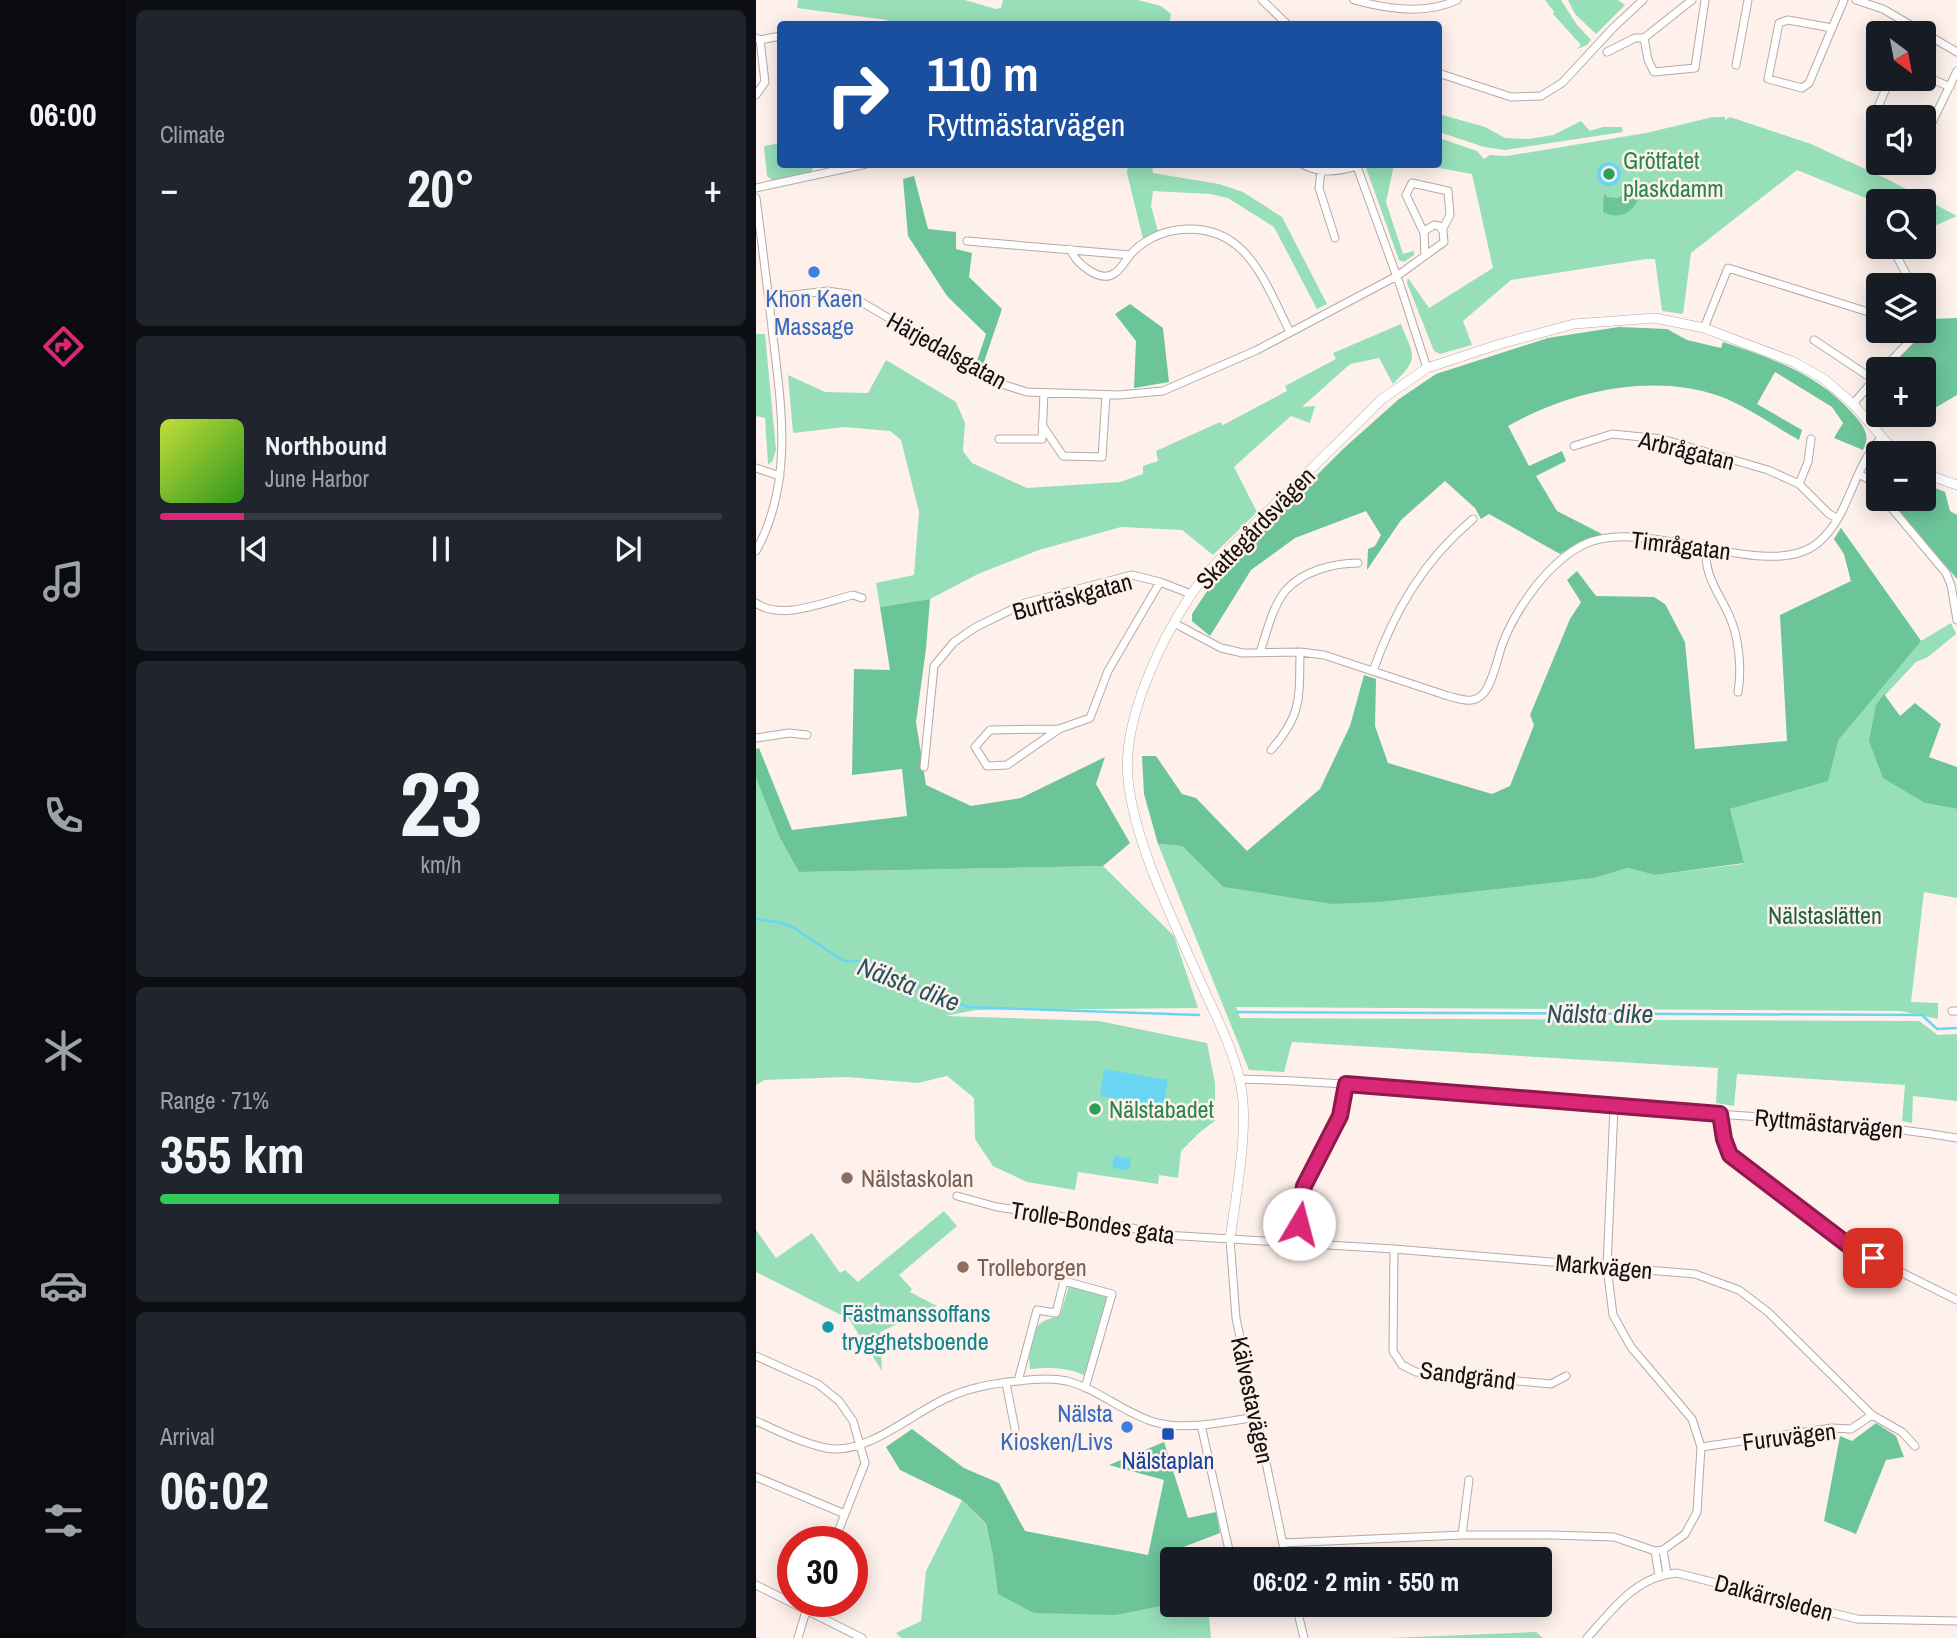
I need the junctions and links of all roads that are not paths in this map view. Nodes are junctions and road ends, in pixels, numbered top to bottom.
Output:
1 (1262, 0) edge
2 (1354, 0) edge
3 (1457, 0) edge
4 (1643, 0) edge
5 (1692, 0) edge
6 (1705, 0) edge
7 (1748, 0) edge
8 (1844, 0) edge
9 (1856, 0) edge
10 (1872, 2) edge
11 (1284, 21) edge
12 (1832, 28) junction
13 (777, 36) edge
14 (1644, 37) junction
15 (758, 39) edge
16 (1607, 52) dead end
17 (1957, 52) edge
18 (1736, 65) dead end
19 (1957, 71) edge
20 (1442, 74) edge
21 (1936, 81) edge
22 (1950, 87) junction
23 (756, 95) edge
24 (1936, 115) edge
25 (848, 168) edge
26 (1313, 168) edge
27 (1349, 168) edge
28 (1357, 168) edge
29 (1321, 171) junction
30 (756, 188) edge
31 (756, 198) edge
32 (757, 215) edge
33 (1442, 230) junction
34 (1424, 233) junction
35 (1335, 238) dead end
36 (967, 241) dead end
37 (1070, 249) junction
38 (1130, 255) junction
39 (1425, 256) junction
40 (1397, 276) junction
41 (769, 299) junction
42 (1866, 311) edge
43 (1704, 328) junction
44 (1290, 332) junction
45 (1814, 340) dead end
46 (1908, 343) edge
47 (1895, 357) edge
48 (1427, 368) junction
49 (1866, 372) edge
50 (1866, 389) edge
51 (1044, 393) junction
52 (1106, 395) junction
53 (1853, 404) junction
54 (1042, 425) junction
55 (1882, 437) junction
56 (999, 439) dead end
57 (1811, 439) dead end
58 (1886, 441) edge
59 (1574, 446) dead end
60 (756, 468) edge
61 (1859, 474) junction
62 (780, 476) junction
63 (1866, 478) edge
64 (1936, 478) edge
65 (1798, 484) junction
66 (1957, 485) edge
67 (1895, 511) edge
68 (1837, 518) junction
69 (1473, 519) dead end
70 (1706, 548) junction
71 (756, 551) edge
72 (1358, 563) dead end
73 (1160, 582) junction
74 (1191, 594) junction
75 (862, 598) dead end
76 (756, 603) edge
77 (1957, 620) edge
78 (1174, 623) junction
79 (1260, 652) junction
80 (1300, 652) junction
81 (1373, 671) junction
82 (1738, 692) dead end
83 (1059, 729) junction
84 (807, 735) dead end
85 (756, 738) edge
86 (1270, 750) dead end
87 (924, 766) dead end
88 (1239, 1079) junction
89 (1346, 1084) junction
90 (1614, 1107) junction
91 (1720, 1114) junction
92 (1957, 1138) edge
93 (957, 1196) dead end
94 (1230, 1239) junction
95 (1297, 1243) junction
96 (1394, 1249) junction
97 (1607, 1267) junction
98 (1957, 1300) edge
99 (756, 1356) edge
100 (1566, 1376) dead end
101 (1018, 1381) junction
102 (1006, 1383) junction
103 (1085, 1388) junction
104 (1872, 1415) junction
105 (1255, 1417) junction
106 (756, 1421) edge
107 (1201, 1425) junction
108 (1015, 1429) dead end
109 (861, 1445) junction
110 (1914, 1446) dead end
111 (1701, 1447) junction
112 (756, 1477) edge
113 (1469, 1479) dead end
114 (845, 1514) junction
115 (840, 1526) edge
116 (1462, 1535) junction
117 (1283, 1543) junction
118 (1228, 1547) edge
119 (1284, 1547) edge
120 (1659, 1550) junction
121 (1663, 1575) junction
122 (756, 1585) edge
123 (777, 1593) edge
124 (804, 1617) edge
125 (828, 1617) edge
126 (1299, 1617) edge
127 (1957, 1621) edge
128 (1590, 1637) edge
129 (798, 1638) edge
130 (862, 1638) edge
131 (1304, 1638) edge

1 - 11 street
2 - 3 street
4 - 20 street
5 - 14 street
6 - 14 street
7 - 18 street
8 - 12 street
9 - 10 street
10 - 17 street
12 - 12 street
13 - 15 street
14 - 16 street
15 - 23 street
19 - 22 street
21 - 22 street
22 - 24 street
25 - 30 street
26 - 29 street
27 - 29 street
28 - 40 street
29 - 35 street
31 - 32 street
32 - 41 street
33 - 34 street
33 - 34 street
33 - 39 street, Härjedalsgatan
34 - 39 street
36 - 37 street
37 - 38 street
37 - 38 street
38 - 44 street
39 - 40 street, Härjedalsgatan
40 - 44 street, Härjedalsgatan
40 - 48 street
41 - 51 street, Härjedalsgatan
41 - 62 street
42 - 43 street
43 - 48 street, Skattegårdsvägen
43 - 53 street, Skattegårdsvägen
44 - 52 street, Härjedalsgatan
45 - 49 street
46 - 47 street
48 - 74 street, Skattegårdsvägen
50 - 53 street
51 - 52 street, Härjedalsgatan
51 - 54 street
52 - 54 street
53 - 55 street, Skattegårdsvägen
54 - 56 street
55 - 58 street, Skattegårdsvägen
55 - 61 street, Timrågatan
57 - 65 street
59 - 65 street, Arbrågatan
60 - 62 street
61 - 63 street
61 - 68 street, Timrågatan
62 - 71 street
64 - 66 street
65 - 68 street, Arbrågatan
67 - 77 street
68 - 70 street, Timrågatan
69 - 81 street
70 - 81 street, Timrågatan
70 - 82 street
72 - 79 street
73 - 74 street, Burträskgatan
73 - 83 street, Burträskgatan
73 - 87 street, Burträskgatan
74 - 78 street, Skattegårdsvägen
75 - 76 street
78 - 79 street, Timrågatan
78 - 88 street, Skattegårdsvägen
79 - 80 street, Timrågatan
80 - 81 street, Timrågatan
80 - 86 street
83 - 83 street, Burträskgatan
84 - 85 street
88 - 89 street, Ryttmästarvägen
88 - 94 street, Skattegårdsvägen
89 - 90 street, Ryttmästarvägen
89 - 95 street
90 - 91 street, Ryttmästarvägen
90 - 97 street
91 - 92 street, Ryttmästarvägen
91 - 98 street
93 - 94 street, Trolle-Bondes gata
94 - 95 street, Markvägen
94 - 105 street, Kälvestavägen
95 - 96 street, Markvägen
96 - 97 street, Markvägen
96 - 100 street, Sandgränd
97 - 104 street, Markvägen
97 - 111 street
99 - 109 street
101 - 102 street
101 - 103 street
101 - 103 street
102 - 108 street
102 - 109 street
103 - 107 street
104 - 110 street, Markvägen
104 - 111 street, Furuvägen
105 - 107 street
105 - 117 street, Kälvestavägen
106 - 109 street
107 - 118 street
109 - 114 street
111 - 120 street
112 - 114 street
113 - 116 street
114 - 115 street
116 - 117 street
116 - 120 street
117 - 119 street, Kälvestavägen
120 - 121 street
121 - 127 street, Dalkärrsleden
121 - 128 street
122 - 123 street
124 - 129 street
125 - 130 street
126 - 131 street

